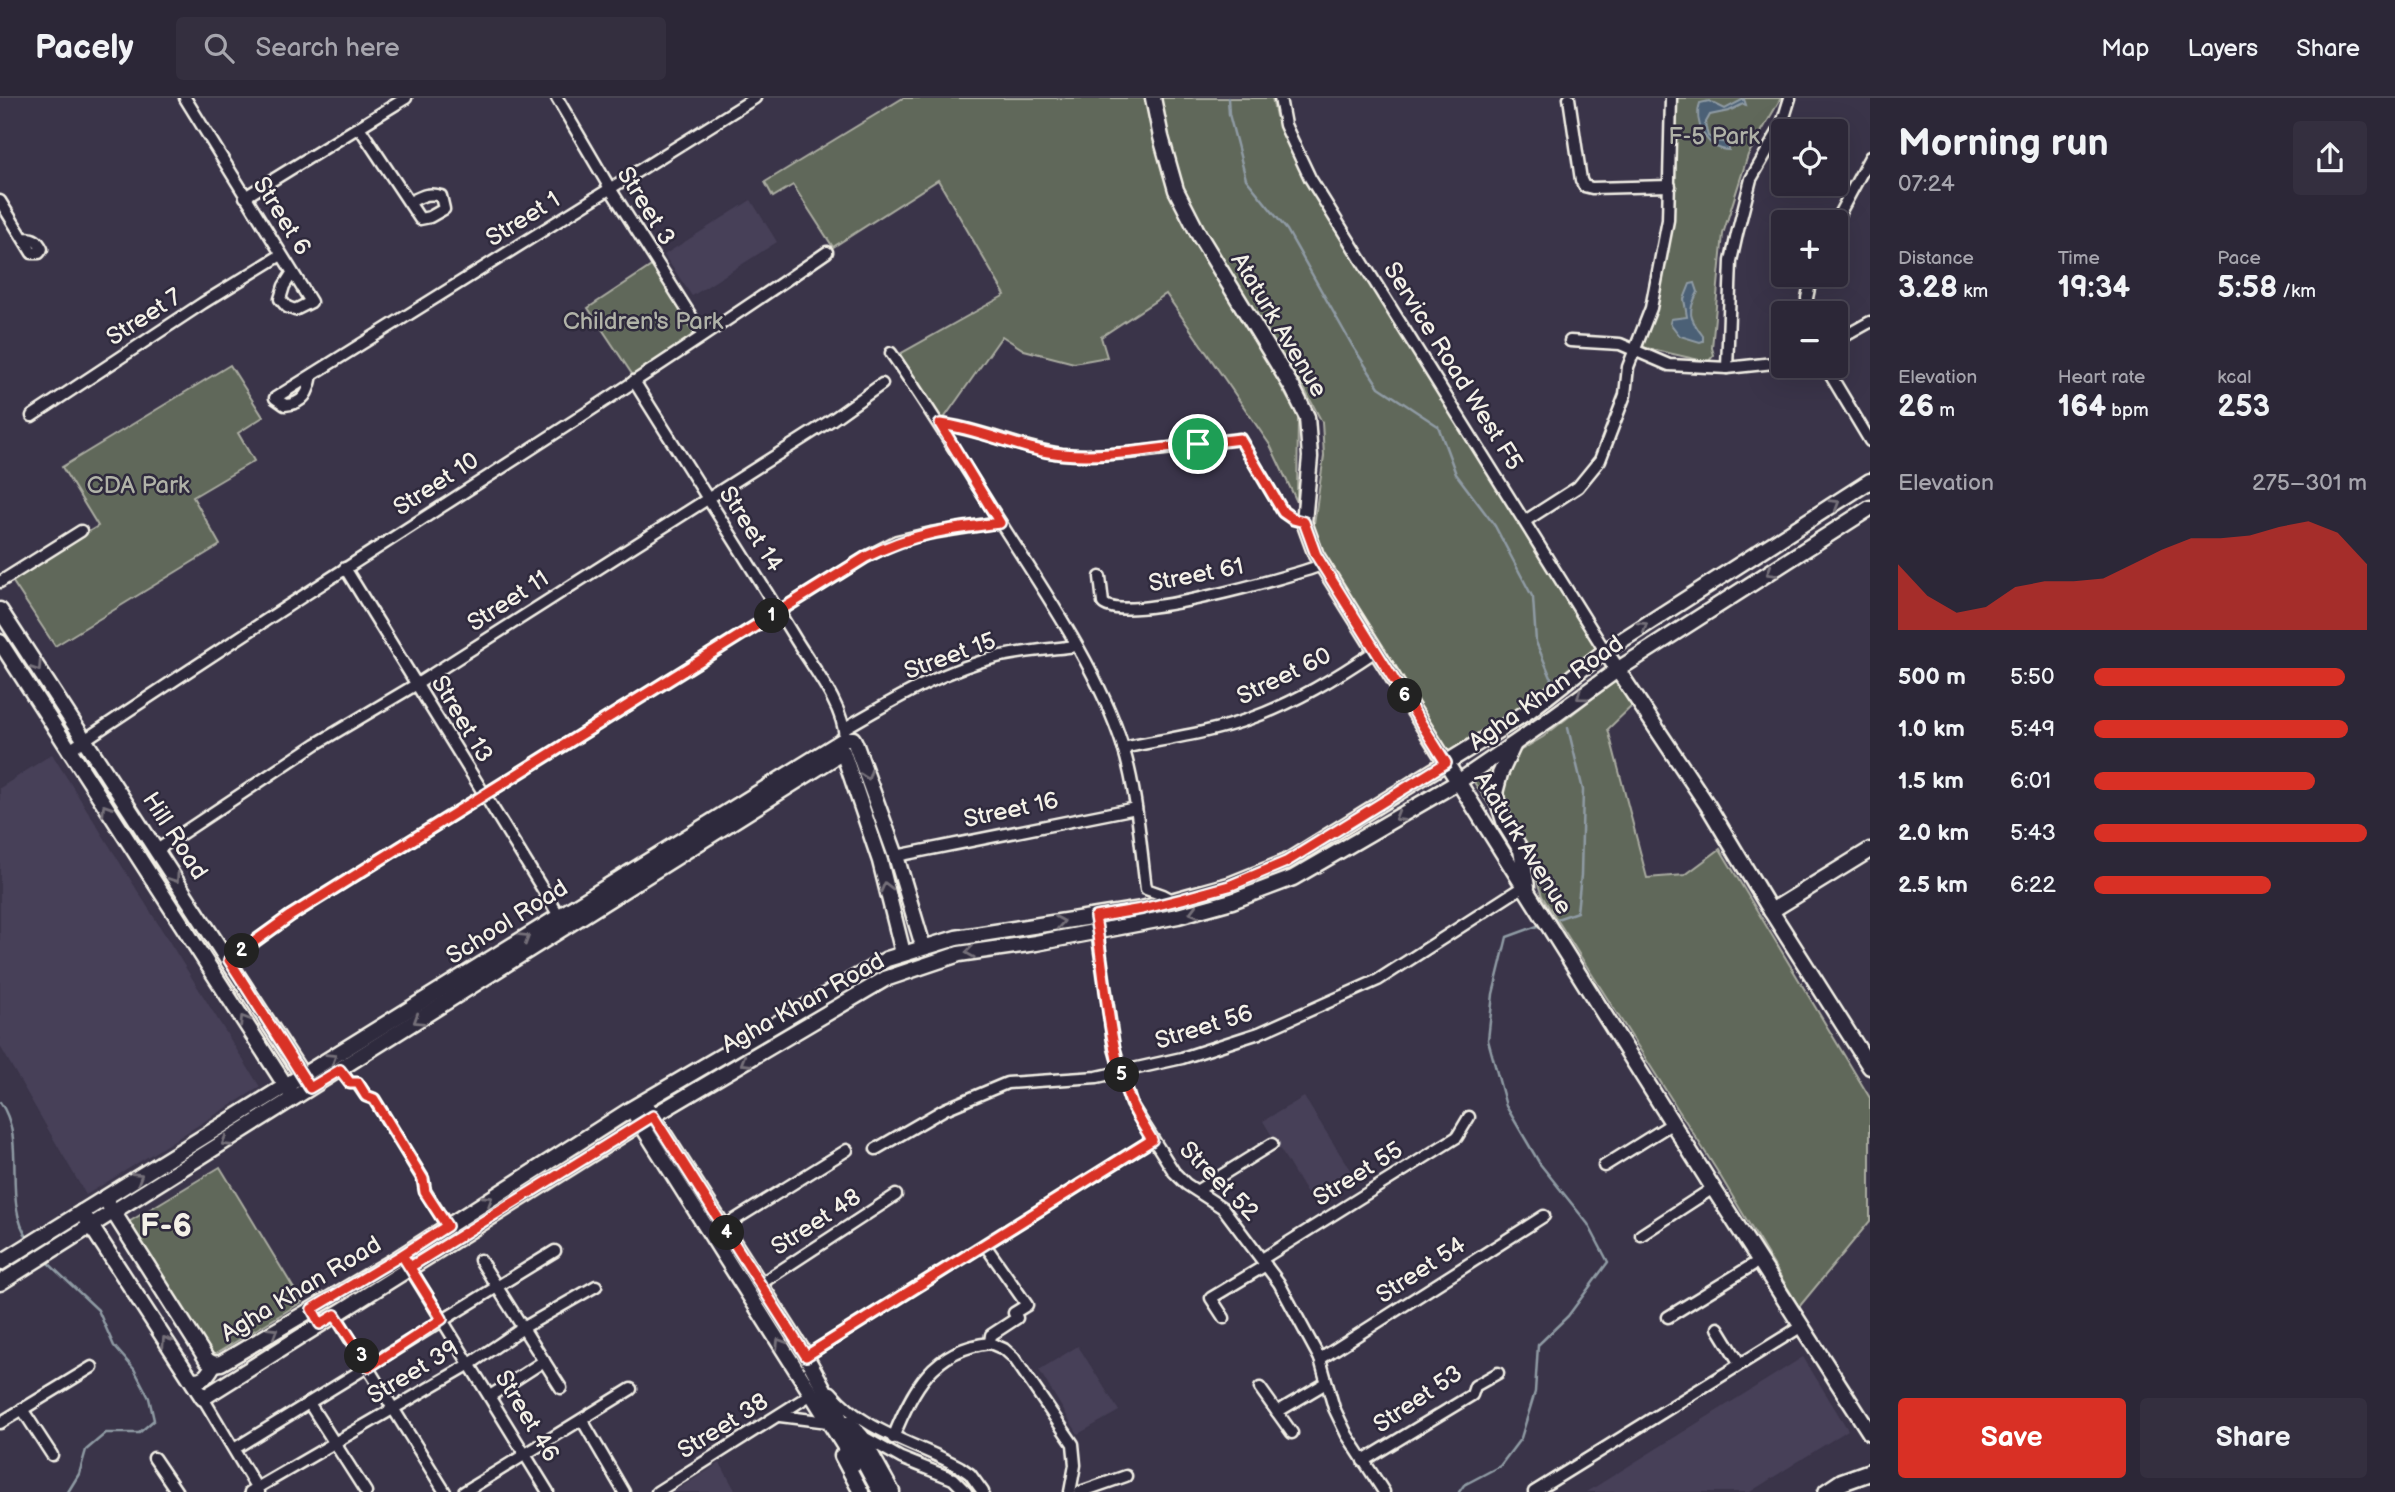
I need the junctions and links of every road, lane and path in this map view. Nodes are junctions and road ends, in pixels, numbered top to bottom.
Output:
1 (186, 98) edge
2 (405, 98) edge
3 (557, 98) edge
4 (755, 98) edge
5 (1153, 98) edge
6 (1280, 98) edge
7 (1569, 98) edge
8 (1671, 98) edge
9 (1790, 98) edge
10 (359, 127) junction
11 (1870, 157) edge
12 (1670, 186) junction
13 (611, 190) junction
14 (245, 197) junction
15 (0, 201) edge
16 (410, 202) dead end
17 (1841, 210) edge
18 (24, 238) dead end
19 (827, 252) dead end
20 (281, 255) junction
21 (291, 275) dead end
22 (1870, 322) edge
23 (1848, 334) edge
24 (703, 335) junction
25 (1570, 341) dead end
26 (1634, 351) junction
27 (891, 353) dead end
28 (1771, 363) edge
29 (1727, 368) junction
30 (312, 375) dead end
31 (1832, 378) edge
32 (634, 381) junction
33 (882, 384) dead end
34 (32, 416) dead end
35 (940, 424) junction
36 (1870, 441) edge
37 (1870, 481) edge
38 (707, 498) junction
39 (1870, 508) edge
40 (1524, 521) junction
41 (1304, 522) junction
42 (1000, 523) junction
43 (81, 531) dead end
44 (1322, 565) junction
45 (345, 568) junction
46 (1100, 577) dead end
47 (0, 582) edge
48 (0, 610) edge
49 (779, 612) junction
50 (0, 642) edge
51 (1076, 646) junction
52 (1377, 650) junction
53 (1605, 650) junction
54 (1617, 670) junction
55 (417, 684) junction
56 (84, 740) junction
57 (847, 740) junction
58 (1513, 745) junction
59 (1123, 748) junction
60 (68, 751) junction
61 (1446, 763) junction
62 (1458, 782) junction
63 (485, 796) junction
64 (1136, 808) junction
65 (157, 850) junction
66 (1870, 850) edge
67 (895, 856) junction
68 (1526, 889) junction
69 (1174, 901) junction
70 (1771, 911) junction
71 (1095, 917) junction
72 (563, 922) junction
73 (1098, 932) junction
74 (923, 946) junction
75 (903, 953) junction
76 (229, 960) junction
77 (877, 964) junction
78 (885, 979) junction
79 (456, 989) junction
80 (1870, 1067) edge
81 (340, 1070) junction
82 (1121, 1072) junction
83 (307, 1082) junction
84 (290, 1092) junction
85 (637, 1106) junction
86 (1469, 1117) dead end
87 (647, 1120) junction
88 (1673, 1123) junction
89 (1152, 1140) junction
90 (1272, 1144) dead end
91 (876, 1149) dead end
92 (847, 1150) dead end
93 (1604, 1166) dead end
94 (1713, 1188) junction
95 (1198, 1190) junction
96 (896, 1195) dead end
97 (105, 1198) junction
98 (82, 1212) junction
99 (113, 1212) junction
100 (1544, 1216) dead end
101 (91, 1226) junction
102 (447, 1226) junction
103 (721, 1233) junction
104 (1641, 1235) dead end
105 (985, 1245) junction
106 (555, 1251) dead end
107 (480, 1260) dead end
108 (406, 1261) junction
109 (1759, 1261) junction
110 (1264, 1262) junction
111 (0, 1264) edge
112 (0, 1283) edge
113 (760, 1284) junction
114 (497, 1285) junction
115 (596, 1286) dead end
116 (312, 1309) junction
117 (335, 1315) junction
118 (1668, 1317) dead end
119 (1224, 1318) dead end
120 (442, 1319) junction
121 (320, 1324) junction
122 (1802, 1326) junction
123 (523, 1328) junction
124 (1718, 1328) dead end
125 (990, 1339) junction
126 (1320, 1359) junction
127 (544, 1361) junction
128 (470, 1363) junction
129 (217, 1364) junction
130 (1740, 1364) junction
131 (812, 1366) junction
132 (92, 1367) dead end
133 (369, 1367) junction
134 (1498, 1373) dead end
135 (799, 1375) junction
136 (192, 1380) junction
137 (230, 1381) junction
138 (1326, 1383) junction
139 (561, 1388) dead end
140 (1260, 1388) dead end
141 (631, 1389) dead end
142 (810, 1395) junction
143 (490, 1396) junction
144 (203, 1398) junction
145 (309, 1403) junction
146 (393, 1408) junction
147 (22, 1409) junction
148 (1277, 1412) junction
149 (779, 1416) junction
150 (833, 1417) junction
151 (582, 1420) junction
152 (0, 1423) edge
153 (1292, 1433) dead end
154 (1870, 1433) edge
155 (862, 1436) junction
156 (893, 1438) junction
157 (335, 1442) junction
158 (234, 1449) junction
159 (526, 1454) junction
160 (52, 1455) dead end
161 (154, 1458) dead end
162 (1363, 1461) junction
163 (1870, 1472) edge
164 (1126, 1476) dead end
165 (255, 1491) edge
166 (177, 1492) edge
167 (366, 1492) edge
168 (445, 1492) edge
169 (464, 1492) edge
170 (548, 1492) edge
171 (624, 1492) edge
172 (657, 1492) edge
173 (861, 1492) edge
174 (872, 1492) edge
175 (880, 1492) edge
176 (892, 1492) edge
177 (966, 1492) edge
178 (983, 1492) edge
179 (1070, 1492) edge
180 (1080, 1492) edge
181 (1384, 1492) edge
182 (1534, 1492) edge
183 (1827, 1492) edge

1 - 14 street, Street 6
2 - 10 street
3 - 13 street, Street 3
4 - 13 street, Street 1
5 - 41 street, Ataturk Avenue
6 - 40 street, Service Road West F5
7 - 12 street
8 - 12 street
9 - 29 street
10 - 14 street
10 - 16 street
11 - 17 street
12 - 26 street
13 - 24 street, Street 3
13 - 30 street, Street 1
14 - 20 street, Street 6
15 - 18 street
19 - 24 street, Street 10
20 - 21 street, Street 6
20 - 34 street, Street 7
22 - 23 street
24 - 32 street, Street 10
25 - 26 street
26 - 29 street
26 - 40 street
27 - 35 street
28 - 29 street
31 - 36 street
32 - 38 street, Street 14
32 - 45 street, Street 10
33 - 38 street, Street 11
35 - 41 street
35 - 42 street
53 -> 37 street, Agha Khan Road
38 - 49 street, Street 14
38 - 55 street, Street 11
39 -> 54 street, Agha Khan Road
40 - 53 street, Service Road West F5
41 - 44 street, Ataturk Avenue
42 - 49 street
42 - 51 street
43 - 47 street
44 - 46 street, Street 61
44 - 52 street, Ataturk Avenue
45 - 55 street, Street 13
45 - 56 street, Street 10
48 -> 56 street, Hill Road
49 - 57 street, Street 14
49 - 63 street
50 - 60 street, Hill Road
51 - 57 street, Street 15
51 - 59 street
52 - 59 street, Street 60
52 - 61 street, Ataturk Avenue
53 - 54 street
53 - 61 street, Agha Khan Road
54 -> 58 street, Agha Khan Road
54 - 70 street
55 - 63 street, Street 13
55 - 65 street, Street 11
56 - 60 street, Street 10
56 - 65 street, Hill Road
57 -> 67 street
57 - 72 street, School Road
75 -> 57 street
58 - 62 street, Agha Khan Road
58 - 68 street
59 - 64 street
84 -> 60 street, Hill Road
61 - 62 street, Ataturk Avenue
61 - 69 street, Agha Khan Road
62 - 68 street, Ataturk Avenue
62 -> 73 street, Agha Khan Road
63 - 72 street, Street 13
63 - 76 street
64 - 67 street, Street 16
64 - 69 street
65 -> 76 street, Hill Road
66 - 70 street
67 - 74 street
68 - 82 street, Street 56
68 - 88 street, Ataturk Avenue
69 - 71 street, Agha Khan Road
70 - 80 street
71 - 73 street, Street 52
74 -> 71 street, Agha Khan Road
72 - 79 street, School Road
73 -> 78 street, Agha Khan Road
73 - 82 street, Street 52
74 - 75 street, Agha Khan Road
75 - 77 street, Agha Khan Road
76 - 83 street, Hill Road
77 - 78 street
77 - 85 street, Agha Khan Road
78 -> 87 street, Agha Khan Road
79 -> 81 street, School Road
83 -> 79 street, School Road
81 - 83 street, School Road
81 - 102 street
82 - 89 street, Street 52
82 - 91 street, Street 56
83 - 84 street, School Road
97 -> 84 street, School Road
84 -> 99 street, School Road
85 - 87 street
102 -> 85 street, Agha Khan Road
86 - 110 street, Street 55
87 - 103 street
87 - 108 street, Agha Khan Road
88 - 93 street
88 - 94 street, Ataturk Avenue
89 - 95 street, Street 52
89 - 105 street
90 - 95 street
92 - 103 street
94 - 104 street
94 - 109 street, Ataturk Avenue
95 - 110 street, Street 52
96 - 113 street, Street 48
97 - 98 street, School Road
97 - 99 street, Agha Khan Road
98 - 101 street
98 - 111 street, School Road
99 - 101 street, School Road
99 - 129 street, Agha Khan Road
100 - 126 street, Street 54
101 - 112 street, School Road
136 -> 101 street
102 - 108 street, Agha Khan Road
103 - 113 street
135 -> 103 street
105 - 125 street
105 - 131 street
106 - 114 street
107 - 114 street
108 - 116 street, Agha Khan Road
108 - 117 street, Agha Khan Road
108 - 120 street, Street 46
109 - 118 street
109 - 122 street, Ataturk Avenue
110 - 119 street, Street 55
110 - 126 street, Street 52
113 - 131 street
114 - 120 street
114 - 123 street
115 - 123 street, Street 39
116 - 121 street
129 -> 116 street, Agha Khan Road
117 - 121 street, Agha Khan Road
117 - 133 street
120 - 128 street, Street 46
120 - 133 street
121 - 137 street, Agha Khan Road
122 - 130 street
122 - 154 street, Ataturk Avenue
123 - 127 street
123 - 128 street, Street 39
124 - 130 street
125 - 156 street
125 - 179 street
126 - 138 street, Street 52
127 - 139 street
127 - 143 street
128 - 143 street, Street 46
128 - 146 street, Street 39
129 - 136 street
129 - 137 street
130 - 182 street
131 - 135 street
131 - 150 street
131 - 156 street
132 - 147 street
133 - 145 street
133 - 146 street
134 - 162 street, Street 53
135 - 142 street
136 - 144 street
137 - 144 street, Agha Khan Road
138 - 148 street
138 - 162 street, Street 52
140 - 148 street
141 - 151 street
142 - 149 street, Street 38
142 - 150 street
143 - 159 street, Street 46
144 - 158 street
145 - 157 street
145 - 158 street
146 - 157 street, Street 39
146 - 168 street
147 - 152 street
147 - 160 street
148 - 153 street
149 - 150 street
149 - 172 street, Street 38
150 - 155 street
150 - 173 street
150 - 174 street
150 - 175 street
151 - 159 street
151 - 171 street
155 - 176 street
155 - 177 street
156 - 178 street
157 - 165 street, Street 39
157 - 167 street
158 - 165 street
159 - 169 street
159 - 170 street, Street 46
161 - 166 street
162 - 181 street, Street 52
163 - 183 main road
164 - 180 street

